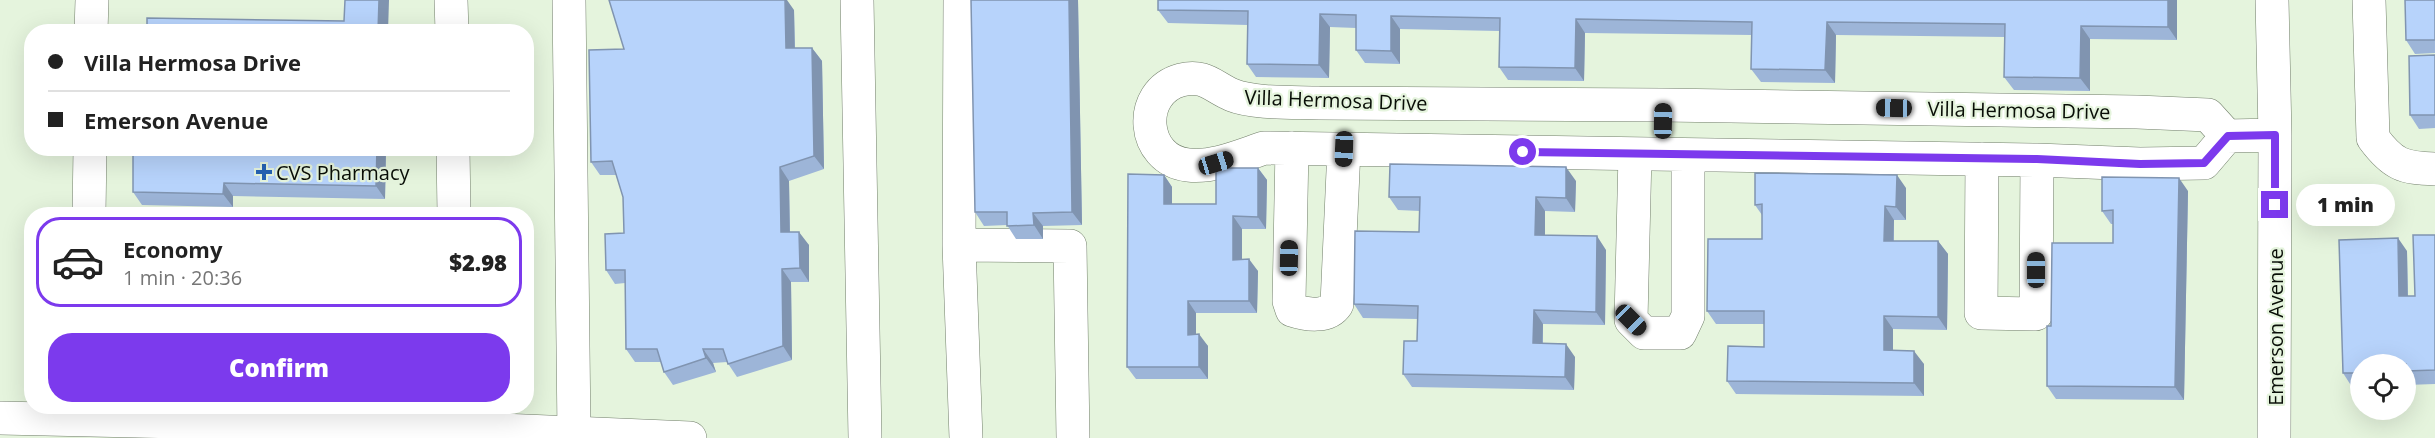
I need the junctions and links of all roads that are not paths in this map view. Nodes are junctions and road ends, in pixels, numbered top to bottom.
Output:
1 (92, 0) edge
2 (451, 0) edge
3 (569, 0) edge
4 (857, 0) edge
5 (960, 0) edge
6 (2272, 0) edge
7 (2369, 0) edge
8 (91, 24) edge
9 (452, 24) edge
10 (1319, 103) junction
11 (1663, 105) junction
12 (2010, 110) junction
13 (2275, 135) junction
14 (2228, 136) junction
15 (1318, 149) junction
16 (1662, 154) junction
17 (90, 156) edge
18 (453, 156) edge
19 (2009, 159) junction
20 (2435, 169) edge
21 (89, 207) edge
22 (454, 207) edge
23 (959, 245) junction
24 (453, 417) edge
25 (0, 418) edge
26 (573, 433) junction
27 (690, 438) edge
28 (865, 438) edge
29 (966, 438) edge
30 (1073, 438) edge
31 (2274, 438) edge

1 - 8 street
2 - 9 street
3 - 26 street
4 - 28 street
5 - 23 street
6 - 13 street, Emerson Avenue
7 - 20 street
10 - 11 street, Villa Hermosa Drive
10 - 15 street
10 - 15 street, Villa Hermosa Drive
11 - 12 street, Villa Hermosa Drive
11 - 16 street
12 - 14 street, Villa Hermosa Drive
12 - 19 street
13 - 14 street
13 - 31 street, Emerson Avenue
14 - 19 street, Villa Hermosa Drive
15 - 16 street, Villa Hermosa Drive
16 - 19 street, Villa Hermosa Drive
17 - 21 street
18 - 22 street
23 - 29 street
23 - 30 street
24 - 25 street
24 - 26 street
26 - 27 street

